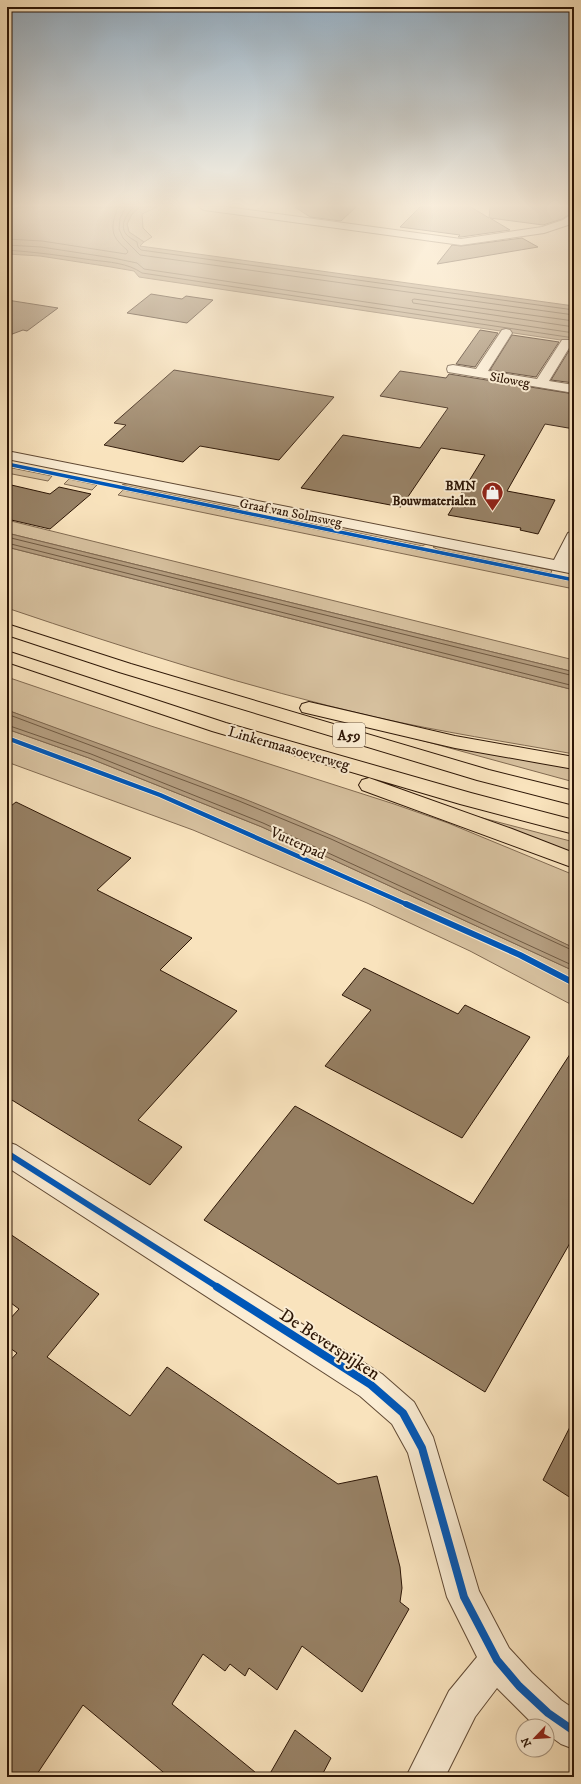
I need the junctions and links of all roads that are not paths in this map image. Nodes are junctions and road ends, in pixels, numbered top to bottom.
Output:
1 (506, 333) dead end
2 (566, 343) dead end
3 (452, 369) dead end
4 (479, 374) junction
5 (541, 384) junction
6 (574, 389) edge
7 (7, 455) edge
8 (574, 536) edge
9 (566, 567) edge
10 (7, 629) edge
11 (7, 656) edge
12 (125, 668) junction
13 (219, 727) junction
14 (574, 763) edge
15 (574, 798) edge
16 (574, 827) edge
17 (574, 861) edge
18 (7, 1153) edge
19 (497, 1660) junction
20 (574, 1732) edge
21 (425, 1777) edge

1 - 4 street, Siloweg
2 - 5 street, Siloweg
3 - 4 street, Siloweg
4 - 5 street, Siloweg
5 - 6 street, Siloweg
7 - 9 street, Graaf van Solmsweg
8 - 9 street
10 - 12 highway, Linkermaasoeverweg / A59
11 - 13 highway, Linkermaasoeverweg / A59
12 - 14 highway, A59
12 - 15 highway, Linkermaasoeverweg / A59
13 - 16 highway, Linkermaasoeverweg / A59
13 - 17 highway, A59
18 - 19 street, De Beverspijken
19 - 20 street, De Beverspijken
19 - 21 street

